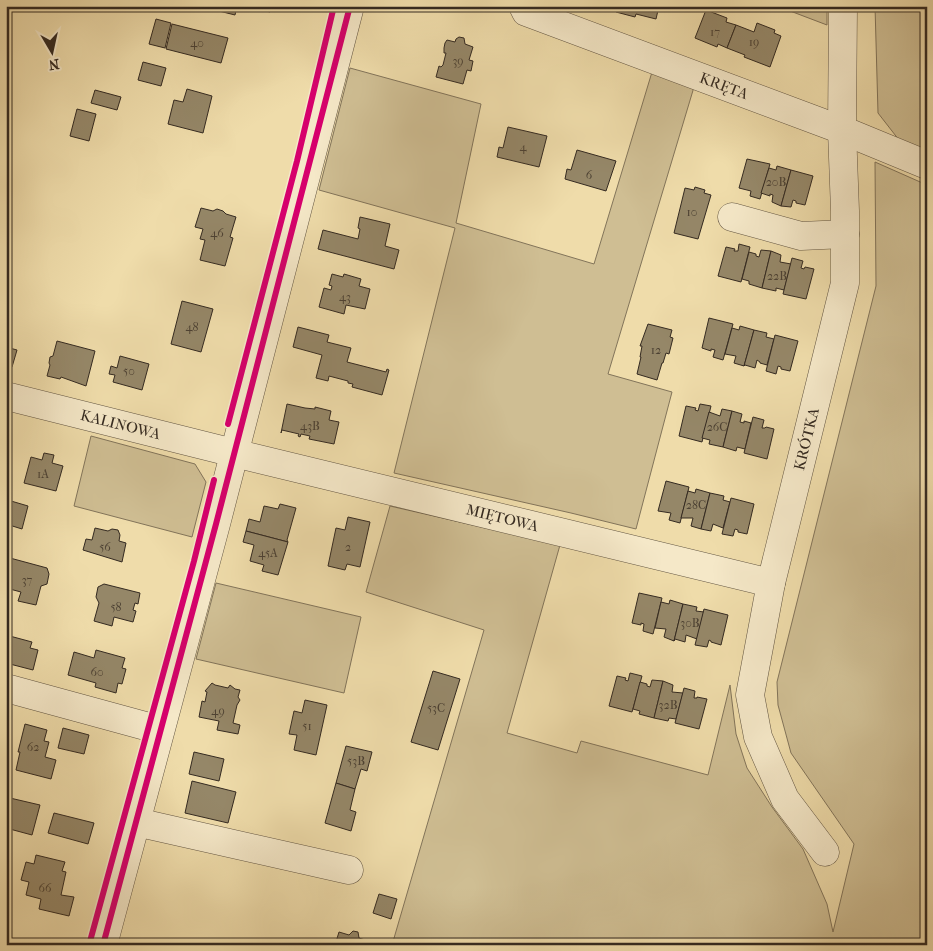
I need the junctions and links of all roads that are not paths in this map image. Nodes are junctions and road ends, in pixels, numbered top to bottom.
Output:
1 (350, 6) edge
2 (523, 6) edge
3 (843, 6) edge
4 (842, 130) junction
5 (927, 165) edge
6 (732, 217) dead end
7 (845, 234) junction
8 (6, 396) edge
9 (234, 453) junction
10 (771, 583) junction
11 (6, 688) edge
12 (160, 730) junction
13 (136, 822) junction
14 (825, 852) dead end
15 (349, 870) dead end
16 (103, 945) edge

1 - 9 street
2 - 4 street, KRĘTA
3 - 4 street, KRÓTKA
4 - 5 street, KRĘTA
4 - 7 street, KRÓTKA
6 - 7 street
7 - 10 street, KRÓTKA
8 - 9 street, KALINOWA
9 - 10 street, MIĘTOWA
9 - 12 street
10 - 14 street, KRÓTKA
11 - 12 street
12 - 13 street
13 - 15 street
13 - 16 street

